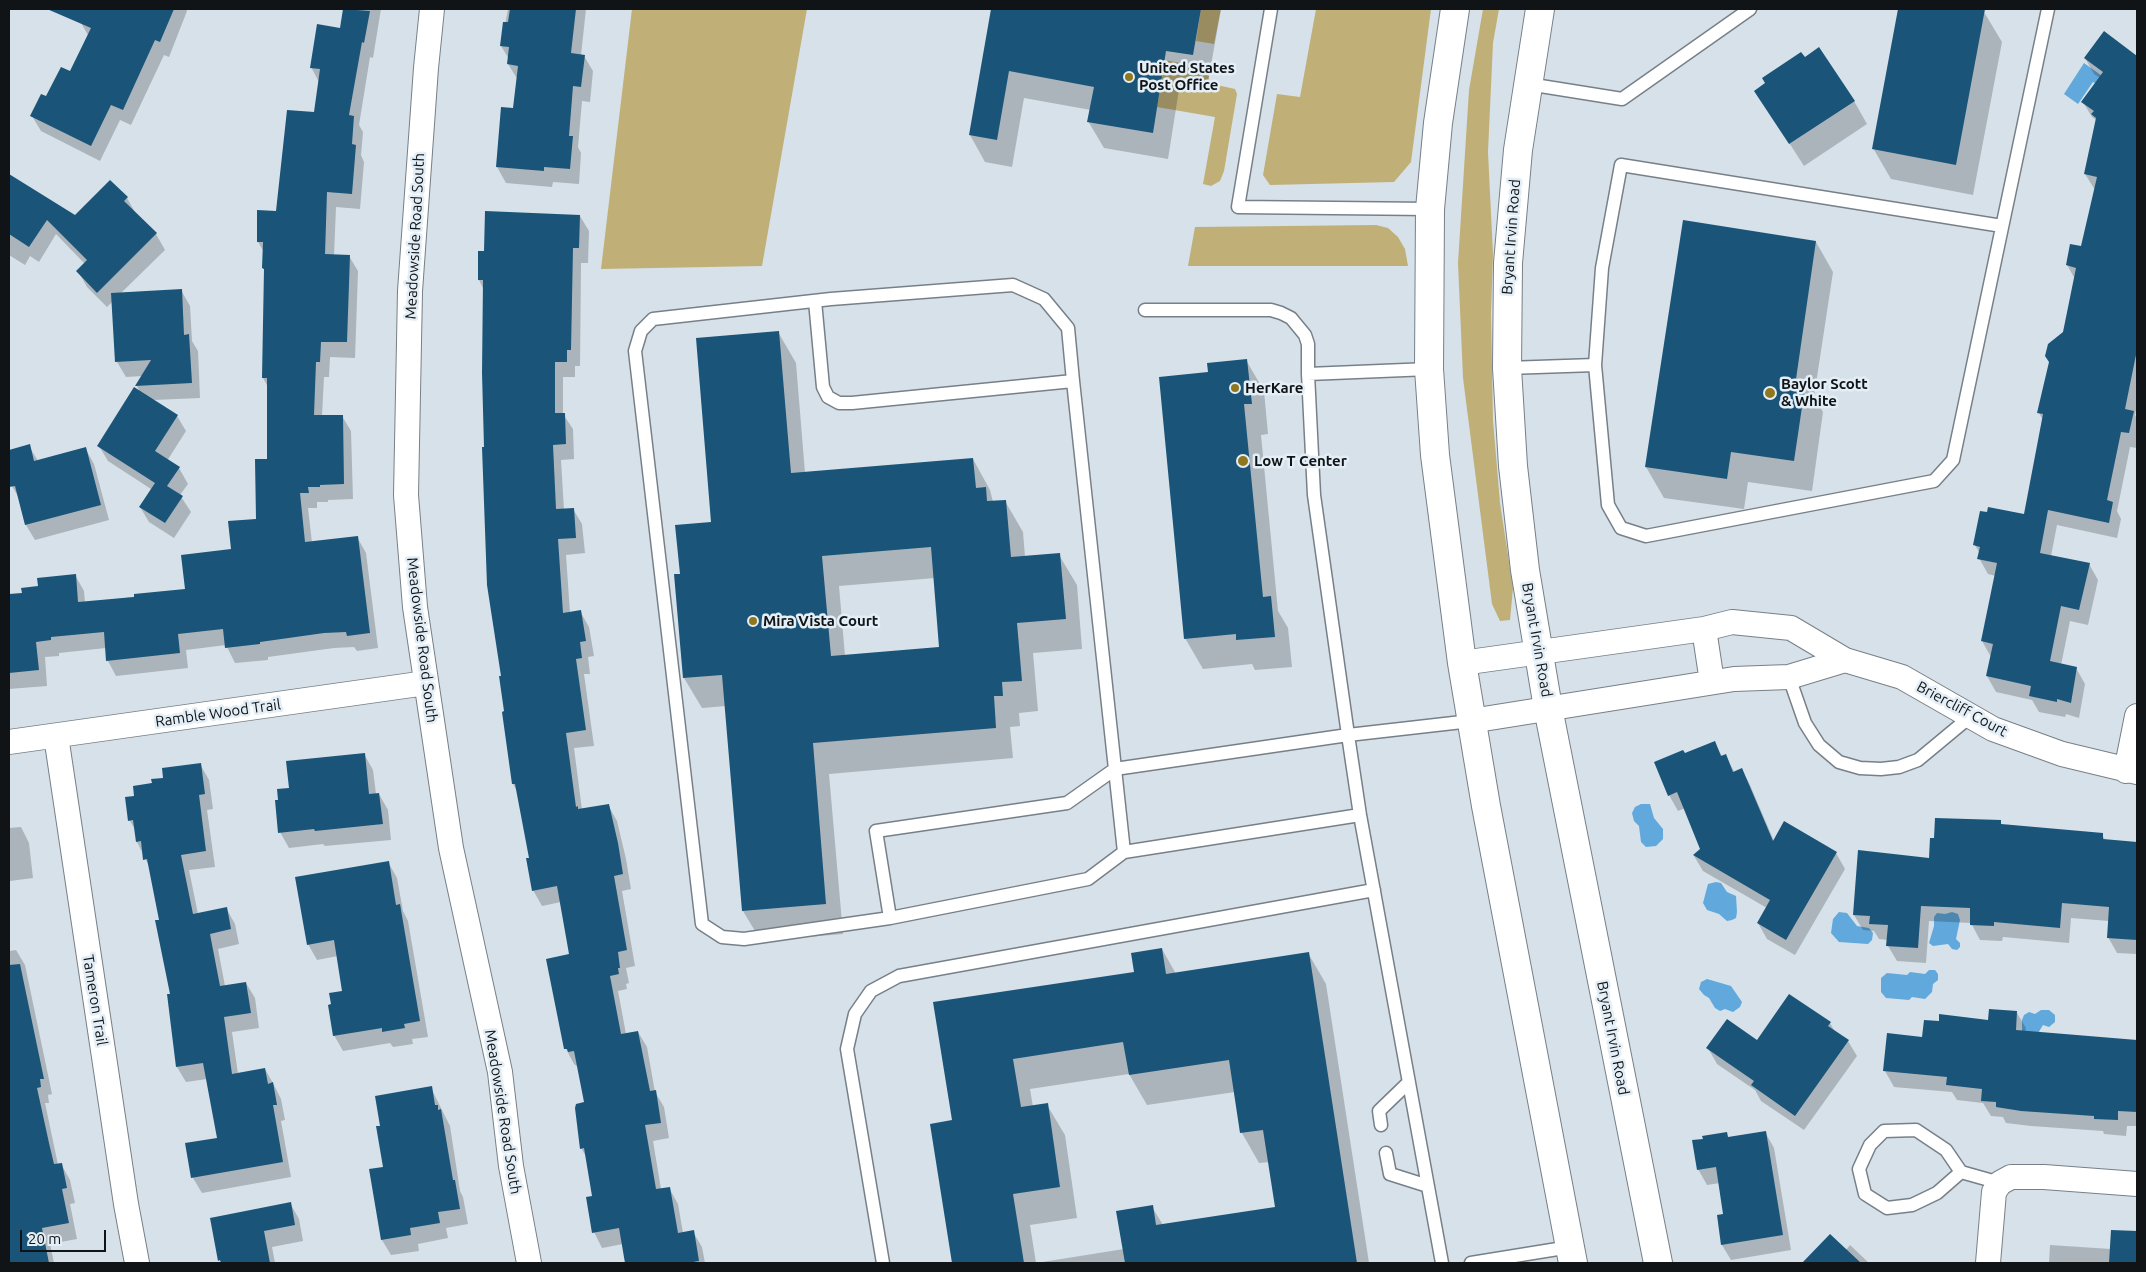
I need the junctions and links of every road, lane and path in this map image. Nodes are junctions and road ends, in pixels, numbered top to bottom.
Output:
1 (432, 9) edge
2 (1271, 9) edge
3 (1455, 9) edge
4 (1540, 9) edge
5 (1750, 9) edge
6 (2048, 9) edge
7 (1528, 84) junction
8 (1430, 208) junction
9 (2002, 226) junction
10 (815, 301) junction
11 (1145, 310) dead end
12 (1595, 365) junction
13 (1507, 368) junction
14 (1429, 369) junction
15 (1308, 374) junction
16 (1073, 381) junction
17 (1704, 629) junction
18 (1539, 652) junction
19 (1845, 660) junction
20 (1462, 663) junction
21 (1789, 677) junction
22 (1712, 682) junction
23 (426, 683) junction
24 (1548, 708) junction
25 (1971, 716) junction
26 (2137, 716) edge
27 (1471, 720) junction
28 (1348, 735) junction
29 (56, 736) junction
30 (9, 742) edge
31 (1115, 769) junction
32 (2132, 772) edge
33 (1360, 815) junction
34 (1124, 852) junction
35 (1374, 890) junction
36 (890, 918) junction
37 (1409, 1082) junction
38 (1381, 1125) dead end
39 (1386, 1153) dead end
40 (1961, 1172) junction
41 (2000, 1183) junction
42 (2137, 1184) edge
43 (1428, 1186) junction
44 (1572, 1255) edge
45 (136, 1263) edge
46 (529, 1263) edge
47 (883, 1263) edge
48 (1442, 1263) edge
49 (1470, 1263) edge
50 (1658, 1263) edge
51 (1988, 1263) edge

1 - 23 street, Meadowside Road South
2 - 8 lane
3 - 8 main road
4 - 7 main road, Bryant Irvin Road
5 - 7 lane
6 - 9 lane
7 - 13 main road, Bryant Irvin Road
8 - 14 main road
9 - 12 lane
9 - 12 lane
10 - 16 lane
10 - 16 lane
10 - 36 lane
11 - 15 lane
12 - 13 lane
13 - 18 main road, Bryant Irvin Road
14 - 15 lane
14 - 20 main road
15 - 28 lane
16 - 31 lane
17 - 18 street, Briercliff Court
17 - 19 street, Briercliff Court
17 - 22 street
18 - 20 street, Briercliff Court
18 - 24 main road, Bryant Irvin Road
19 - 21 street
19 - 25 street, Briercliff Court
20 - 27 main road
21 - 22 street
21 - 25 lane
22 - 24 street
23 - 29 street, Ramble Wood Trail
23 - 46 street, Meadowside Road South
24 - 27 street
24 - 50 main road, Bryant Irvin Road
25 - 32 street, Briercliff Court
26 - 32 street
27 - 28 lane
27 - 44 main road
28 - 31 lane
28 - 33 lane
29 - 30 street, Ramble Wood Trail
29 - 45 street, Tameron Trail
31 - 34 lane
31 - 36 lane
33 - 34 lane
33 - 35 lane
34 - 36 lane
35 - 37 lane
35 - 47 lane
37 - 38 lane
37 - 43 lane
39 - 43 lane
40 - 40 lane
40 - 41 lane
41 - 42 street
41 - 51 street
43 - 48 lane
44 - 49 lane

